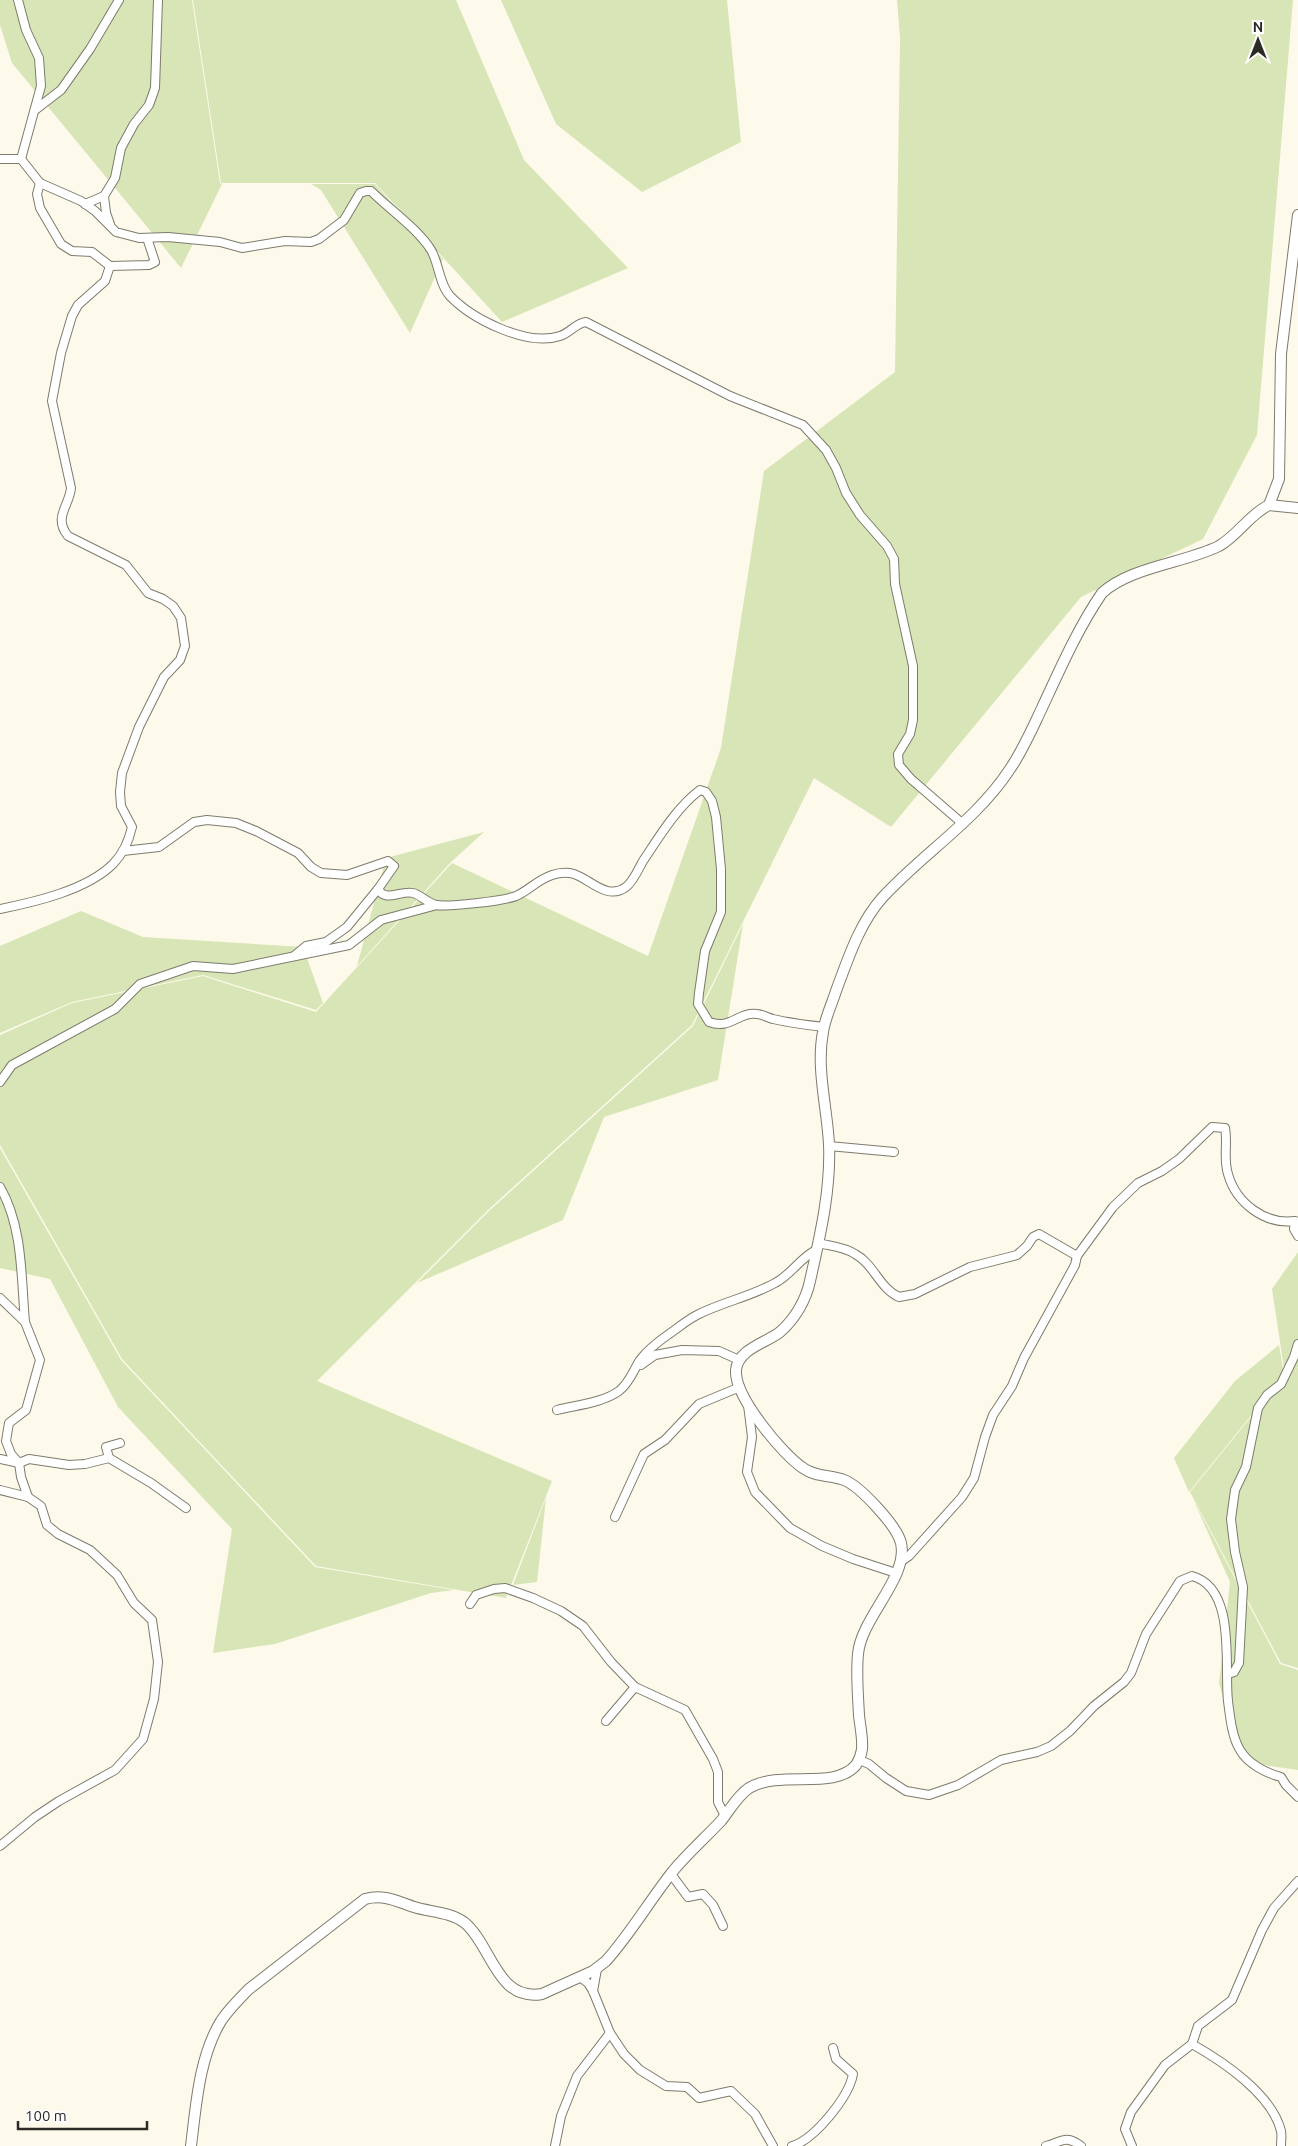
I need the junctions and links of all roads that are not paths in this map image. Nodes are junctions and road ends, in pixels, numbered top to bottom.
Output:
1 (18, 0) edge
2 (118, 0) edge
3 (158, 0) edge
4 (36, 110) junction
5 (0, 159) edge
6 (21, 160) junction
7 (40, 183) junction
8 (104, 196) junction
9 (85, 204) junction
10 (1298, 215) edge
11 (112, 228) junction
12 (147, 238) junction
13 (110, 266) junction
14 (1269, 505) junction
15 (1298, 508) edge
16 (963, 824) junction
17 (123, 851) junction
18 (378, 889) junction
19 (438, 905) junction
20 (0, 909) edge
21 (292, 958) junction
22 (824, 1027) junction
23 (0, 1082) edge
24 (829, 1146) junction
25 (894, 1152) dead end
26 (0, 1187) edge
27 (1298, 1236) edge
28 (817, 1246) junction
29 (1076, 1256) junction
30 (0, 1298) edge
31 (25, 1322) junction
32 (1298, 1344) edge
33 (739, 1360) junction
34 (635, 1370) junction
35 (740, 1387) junction
36 (748, 1403) junction
37 (557, 1410) dead end
38 (120, 1443) dead end
39 (109, 1458) junction
40 (0, 1460) edge
41 (19, 1463) junction
42 (0, 1490) edge
43 (28, 1497) junction
44 (186, 1508) dead end
45 (615, 1517) dead end
46 (900, 1562) junction
47 (896, 1573) junction
48 (470, 1604) dead end
49 (1228, 1674) junction
50 (635, 1687) junction
51 (606, 1722) dead end
52 (860, 1760) junction
53 (1298, 1797) edge
54 (725, 1816) junction
55 (0, 1846) edge
56 (671, 1874) junction
57 (1298, 1881) edge
58 (723, 1926) dead end
59 (597, 1969) junction
60 (580, 1978) junction
61 (593, 1991) junction
62 (610, 2033) junction
63 (1192, 2044) junction
64 (834, 2048) dead end
65 (801, 2145) edge
66 (191, 2146) edge
67 (556, 2146) edge
68 (773, 2146) edge
69 (792, 2146) edge
70 (1046, 2146) edge
71 (1081, 2146) edge
72 (1132, 2146) edge
73 (1282, 2146) edge

1 - 4 street
2 - 4 street
3 - 8 street
4 - 6 street
5 - 6 street
6 - 7 street
7 - 9 street
7 - 13 street
8 - 9 street
8 - 11 street
9 - 11 street
10 - 14 street
11 - 12 street
12 - 13 street
12 - 16 street
13 - 17 street
14 - 15 street
14 - 16 street
16 - 22 street
17 - 18 street
17 - 20 street
18 - 19 street
18 - 21 street
19 - 21 street
19 - 22 street
21 - 23 street
22 - 24 street
24 - 25 street
24 - 28 street
26 - 31 street
27 - 29 street
28 - 29 street
28 - 33 street
28 - 34 street
29 - 46 street
30 - 31 street
31 - 41 street
32 - 49 street
33 - 34 street
33 - 35 street
34 - 37 street
35 - 36 street
35 - 45 street
36 - 46 street
36 - 47 street
38 - 39 street
39 - 41 street
39 - 44 street
40 - 41 street
41 - 43 street
42 - 43 street
43 - 55 street
46 - 47 street
47 - 52 street
48 - 50 street
49 - 52 street
49 - 53 street
50 - 51 street
50 - 54 street
52 - 54 street
54 - 56 street
56 - 58 street
56 - 59 street
57 - 63 street
59 - 60 street
59 - 61 street
60 - 61 street
60 - 66 street
61 - 62 street
62 - 67 street
62 - 68 street
63 - 72 street
63 - 73 street
64 - 65 street
65 - 69 street
70 - 71 street

